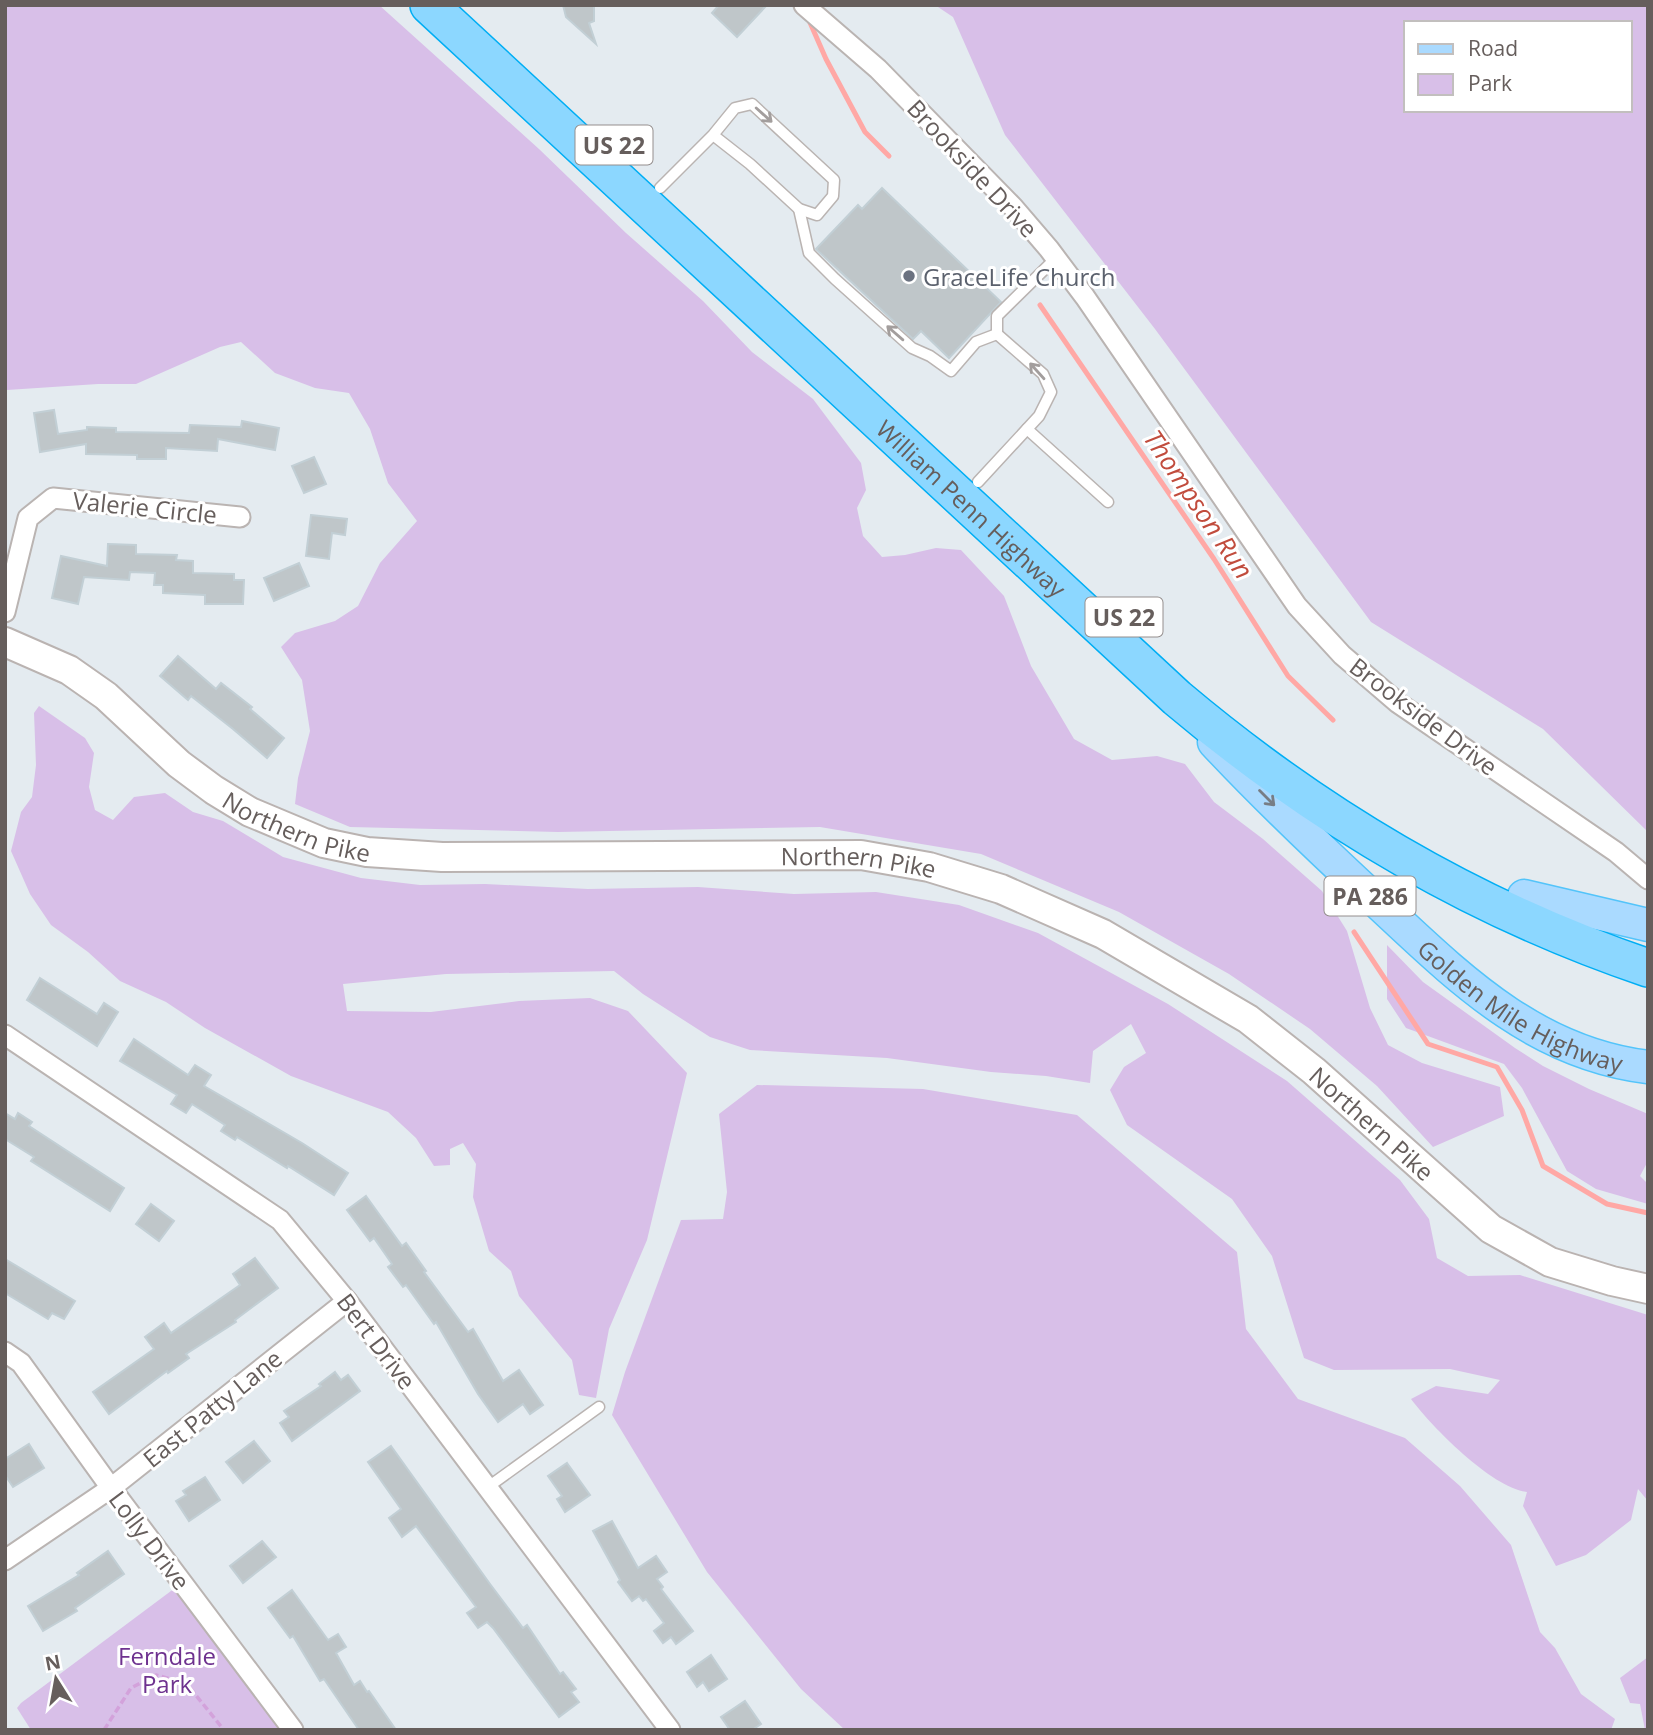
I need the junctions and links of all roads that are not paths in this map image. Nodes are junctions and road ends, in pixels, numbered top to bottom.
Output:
1 (429, 5) edge
2 (463, 5) edge
3 (804, 5) edge
4 (713, 135) junction
5 (660, 188) junction
6 (800, 209) junction
7 (1056, 258) junction
8 (997, 334) junction
9 (1027, 429) junction
10 (978, 482) junction
11 (1108, 502) dead end
12 (240, 517) dead end
13 (5, 612) edge
14 (5, 642) edge
15 (1136, 660) junction
16 (1648, 879) edge
17 (1524, 896) junction
18 (1648, 925) edge
19 (1648, 943) edge
20 (1648, 968) edge
21 (5, 1035) edge
22 (1648, 1067) edge
23 (1648, 1289) edge
24 (347, 1301) junction
25 (5, 1352) edge
26 (599, 1407) dead end
27 (488, 1487) junction
28 (111, 1488) junction
29 (5, 1560) edge
30 (293, 1730) edge
31 (670, 1730) edge

1 - 15 highway, William Penn Highway / US 22
2 - 5 highway, William Penn Highway / US 22
3 - 7 street, Brookside Drive
4 - 5 lane
4 - 6 lane
4 -> 6 lane
5 - 10 highway, William Penn Highway / US 22
8 -> 6 lane
7 - 8 lane
7 - 16 street, Brookside Drive
9 -> 8 lane
9 - 10 lane
9 - 11 lane
10 - 17 highway, William Penn Highway / US 22
12 - 13 street, Valerie Circle
14 - 23 main road, Northern Pike
15 - 20 highway, William Penn Highway / US 22
15 -> 22 main road, Golden Mile Highway / PA 286
17 - 18 main road
17 - 19 highway, William Penn Highway / US 22
21 - 24 street, Bert Drive
24 - 27 street, Bert Drive
24 - 28 street, East Patty Lane
25 - 28 street, Lolly Drive
26 - 27 lane
27 - 31 street, Bert Drive
28 - 29 street, East Patty Lane
28 - 30 street, Lolly Drive

